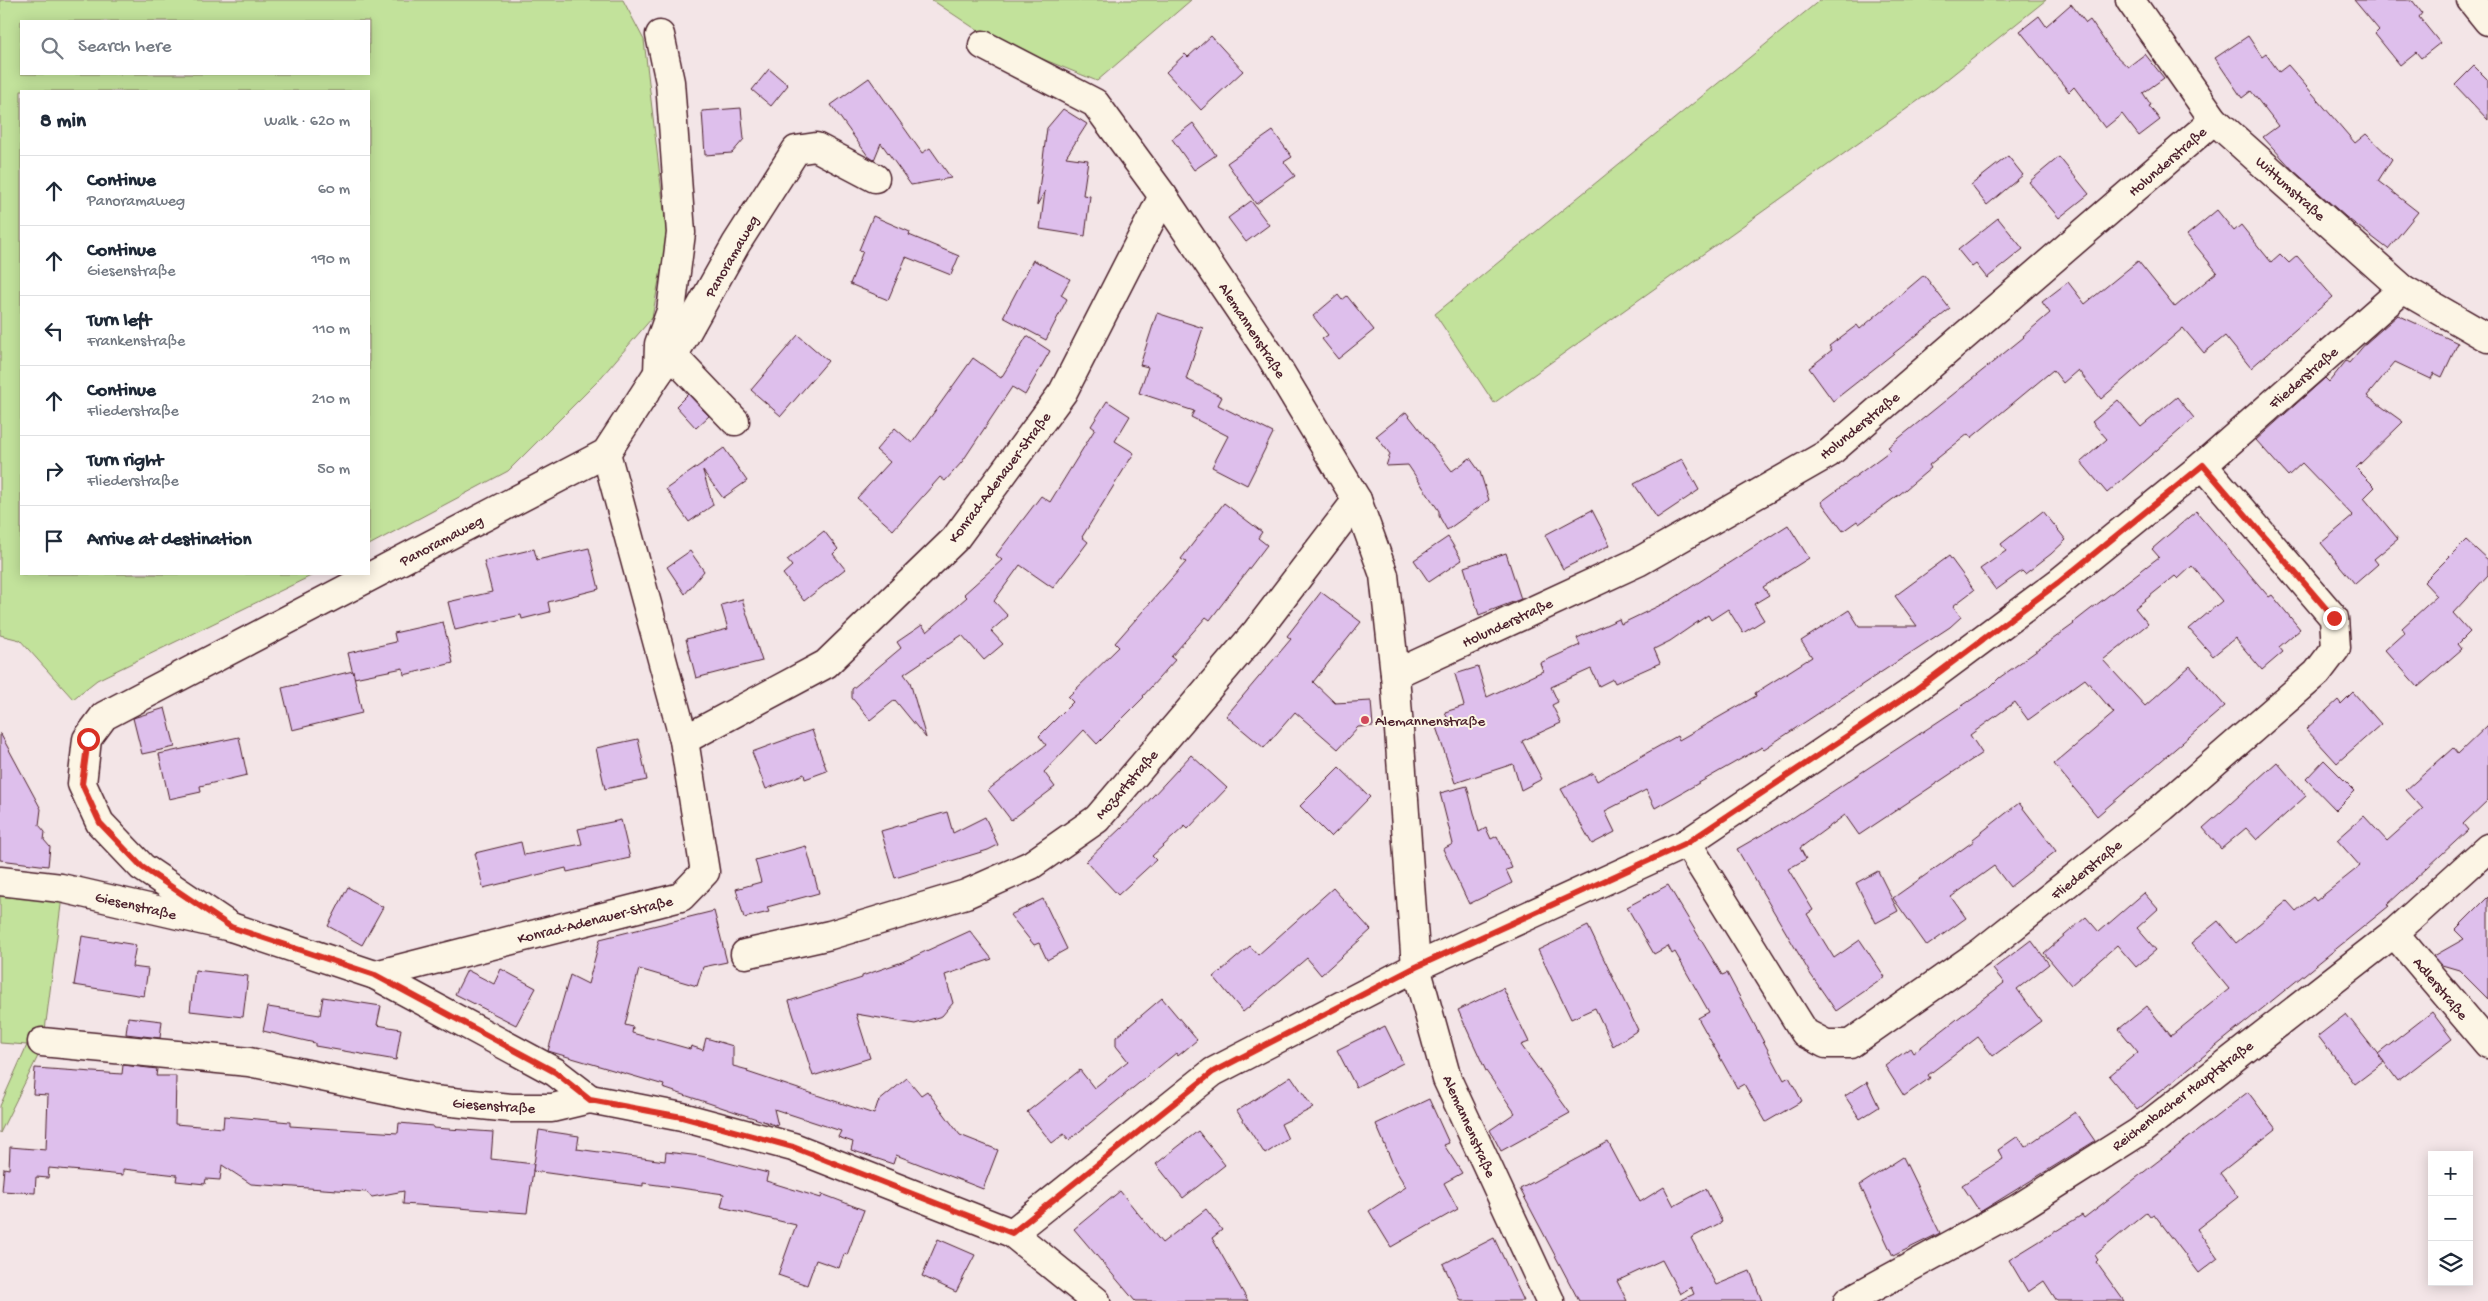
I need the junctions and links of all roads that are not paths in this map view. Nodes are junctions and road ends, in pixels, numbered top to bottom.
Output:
1 (2130, 0) edge
2 (660, 34) dead end
3 (984, 45) dead end
4 (2214, 120) junction
5 (875, 178) dead end
6 (1163, 196) junction
7 (2403, 289) junction
8 (2488, 338) edge
9 (665, 364) junction
10 (735, 421) dead end
11 (606, 453) junction
12 (2203, 465) junction
13 (1357, 500) junction
14 (1395, 674) junction
15 (684, 740) junction
16 (1687, 843) junction
17 (2488, 848) edge
18 (0, 881) edge
19 (231, 927) junction
20 (2394, 932) junction
21 (745, 954) dead end
22 (1416, 967) junction
23 (375, 975) junction
24 (42, 1042) dead end
25 (2488, 1044) edge
26 (590, 1100) junction
27 (1012, 1233) junction
28 (1096, 1301) edge
29 (1550, 1301) edge
30 (1848, 1301) edge

1 - 4 street, Wittumstraße
2 - 9 street
3 - 6 street, Alemannenstraße
4 - 7 street, Wittumstraße
4 - 14 street, Holunderstraße
5 - 9 street, Panoramaweg
6 - 13 street, Alemannenstraße
6 - 15 street, Konrad-Adenauer-Straße
7 - 8 street, Wittumstraße
7 - 12 street, Fliederstraße
9 - 10 street
9 - 11 street, Panoramaweg
11 - 15 street, Konrad-Adenauer-Straße
11 - 19 street, Panoramaweg
12 - 16 street, Fliederstraße
12 - 16 street, Fliederstraße
13 - 14 street, Alemannenstraße
13 - 21 street, Mozartstraße
14 - 22 street, Alemannenstraße
15 - 23 street, Konrad-Adenauer-Straße
16 - 22 street, Fliederstraße
17 - 20 street, Reichenbacher Hauptstraße
18 - 19 street, Giesenstraße
19 - 23 street, Giesenstraße
20 - 25 street, Adlerstraße
20 - 30 street, Reichenbacher Hauptstraße
22 - 27 street, Fliederstraße
22 - 29 street, Alemannenstraße
23 - 26 street, Giesenstraße
24 - 26 street, Giesenstraße
26 - 27 street, Giesenstraße
27 - 28 street, Giesenstraße

